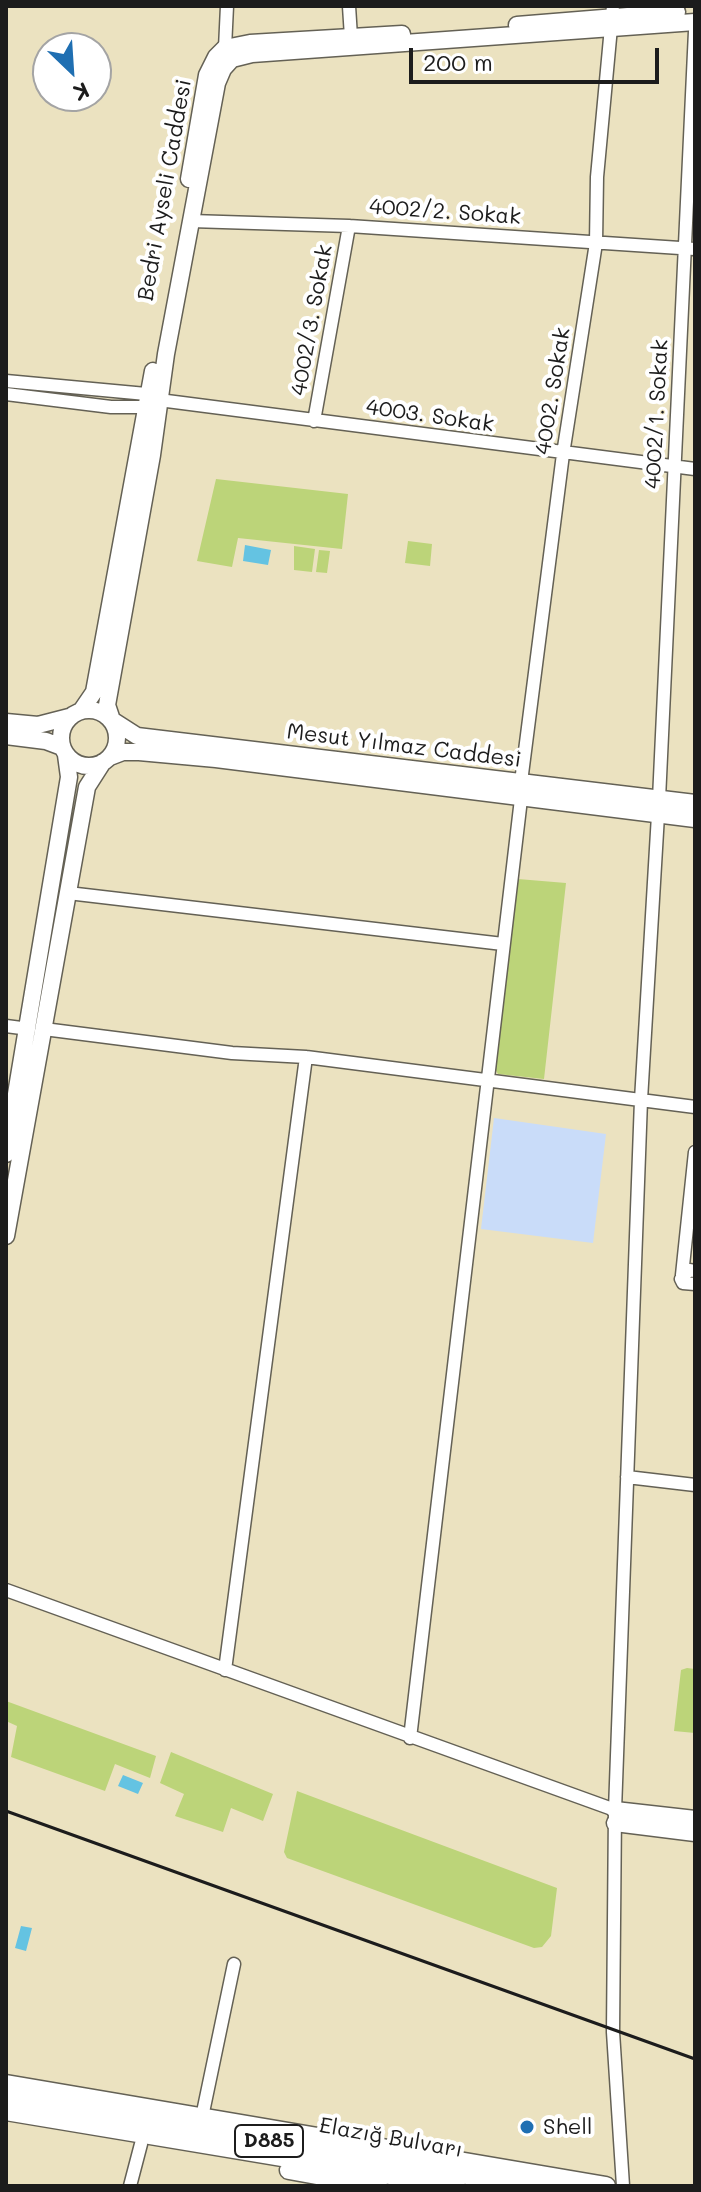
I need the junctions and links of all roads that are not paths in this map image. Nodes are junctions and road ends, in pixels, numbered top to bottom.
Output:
1 (227, 6) edge
2 (349, 6) edge
3 (695, 11) edge
4 (613, 17) edge
5 (695, 22) edge
6 (695, 31) edge
7 (351, 37) junction
8 (225, 48) junction
9 (191, 221) junction
10 (349, 226) junction
11 (596, 243) junction
12 (691, 249) edge
13 (6, 381) edge
14 (6, 394) edge
15 (155, 401) junction
16 (314, 421) junction
17 (563, 454) junction
18 (674, 466) junction
19 (695, 469) edge
20 (75, 714) junction
21 (112, 720) junction
22 (6, 722) edge
23 (6, 736) edge
24 (64, 751) junction
25 (107, 760) junction
26 (521, 782) junction
27 (521, 799) junction
28 (695, 803) edge
29 (658, 807) junction
30 (695, 819) edge
31 (68, 893) junction
32 (503, 944) junction
33 (6, 1026) edge
34 (36, 1029) junction
35 (306, 1057) junction
36 (486, 1082) junction
37 (641, 1100) junction
38 (695, 1107) edge
39 (695, 1152) edge
40 (6, 1154) edge
41 (6, 1236) edge
42 (688, 1273) edge
43 (695, 1284) edge
44 (627, 1477) junction
45 (695, 1485) edge
46 (6, 1590) edge
47 (225, 1670) junction
48 (410, 1738) junction
49 (615, 1816) junction
50 (695, 1819) edge
51 (695, 1833) edge
52 (234, 1964) dead end
53 (6, 2084) edge
54 (6, 2097) edge
55 (6, 2111) edge
56 (40, 2117) junction
57 (202, 2117) junction
58 (141, 2144) junction
59 (349, 2184) edge
60 (130, 2186) edge
61 (378, 2186) edge
62 (456, 2186) edge
63 (532, 2186) edge
64 (606, 2186) edge
65 (623, 2186) edge

1 - 8 street
2 - 7 street
3 - 4 main road, Bedri Ayseli Caddesi
4 - 5 main road, Bedri Ayseli Caddesi
4 - 7 main road, Bedri Ayseli Caddesi
4 - 9 main road, Bedri Ayseli Caddesi
4 - 11 street, 4002. Sokak
6 - 12 street, 4002/1. Sokak
7 - 8 main road, Bedri Ayseli Caddesi
8 - 15 main road, Bedri Ayseli Caddesi
9 - 10 street, 4002/2. Sokak
9 - 15 main road, Bedri Ayseli Caddesi
10 - 11 street, 4002/2. Sokak
10 - 16 street, 4002/3. Sokak
11 - 12 street, 4002/2. Sokak
11 - 17 street, 4002. Sokak
12 - 18 street, 4002/1. Sokak
13 - 15 street
14 - 15 street
15 - 16 street, 4003. Sokak
15 - 20 main road, Bedri Ayseli Caddesi
15 - 21 main road, Bedri Ayseli Caddesi
16 - 17 street, 4003. Sokak
17 - 18 street, 4003. Sokak
17 - 26 street, 4002. Sokak
18 - 19 street, 4003. Sokak
18 - 29 street, 4002/1. Sokak
20 - 21 main road
20 - 22 main road
20 - 24 main road
21 - 25 main road
21 - 26 main road, Mesut Yılmaz Caddesi
23 - 24 main road
24 - 25 main road
24 - 34 main road
25 - 27 main road, Mesut Yılmaz Caddesi
25 - 31 main road
26 - 29 main road, Mesut Yılmaz Caddesi
27 - 29 main road, Mesut Yılmaz Caddesi
27 - 32 street
28 - 29 main road, Mesut Yılmaz Caddesi
29 - 30 main road, Mesut Yılmaz Caddesi
29 - 37 street, 4002/1. Sokak
31 - 32 street
31 - 34 main road
32 - 36 street
33 - 34 street
34 - 35 street
34 - 40 main road
34 - 41 main road
35 - 36 street
35 - 47 street
36 - 37 street
36 - 48 street
37 - 38 street
37 - 44 street, 4002/1. Sokak
39 - 42 street
42 - 43 street
44 - 45 street
44 - 49 street, 4002/1. Sokak
46 - 47 street
47 - 48 street
48 - 49 street
49 - 50 main road
49 - 51 main road
49 - 65 street, 4002/1. Sokak
52 - 57 street
53 - 57 highway
54 - 63 highway, Elazığ Bulvarı / D885
55 - 56 highway, Elazığ Bulvarı / D885
56 - 58 highway
56 - 62 highway, Elazığ Bulvarı / D885
57 - 64 highway
58 - 59 highway
58 - 60 street
59 - 61 highway

